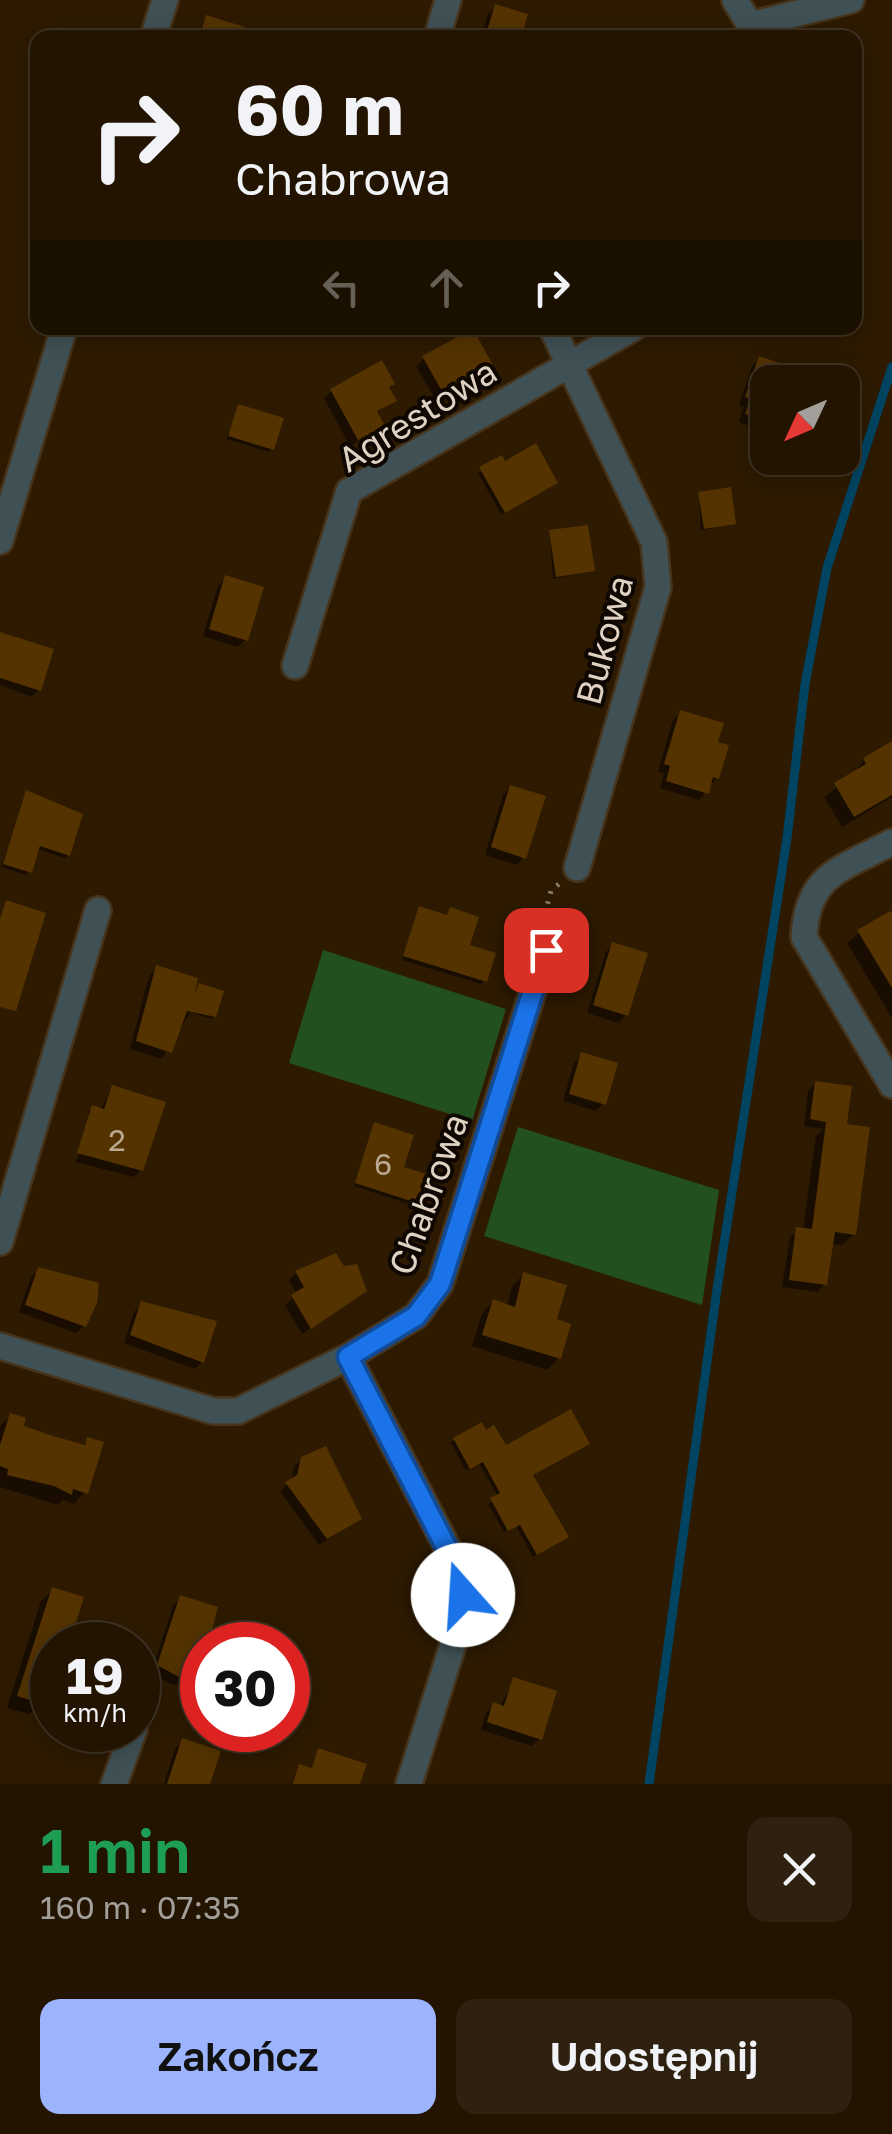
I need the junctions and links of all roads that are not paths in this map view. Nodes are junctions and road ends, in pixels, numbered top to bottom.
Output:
1 (164, 0) edge
2 (448, 0) edge
3 (735, 0) edge
4 (851, 0) edge
5 (155, 30) edge
6 (439, 30) edge
7 (747, 30) edge
8 (754, 30) edge
9 (62, 335) edge
10 (556, 335) edge
11 (621, 335) edge
12 (571, 363) junction
13 (0, 541) edge
14 (296, 666) dead end
15 (892, 842) edge
16 (577, 868) dead end
17 (98, 910) dead end
18 (546, 950) dead end
19 (892, 1085) edge
20 (0, 1242) edge
21 (0, 1346) edge
22 (348, 1357) junction
23 (126, 1752) edge
24 (114, 1784) edge
25 (408, 1784) edge

1 - 5 street
2 - 6 street
3 - 7 street
4 - 8 street
9 - 13 street
10 - 12 street, Bukowa
11 - 12 street, Agrestowa
12 - 14 street, Agrestowa
12 - 16 street, Bukowa
15 - 19 street
17 - 20 street
18 - 22 street, Chabrowa
21 - 22 street, Chabrowa
22 - 25 street
23 - 24 street

